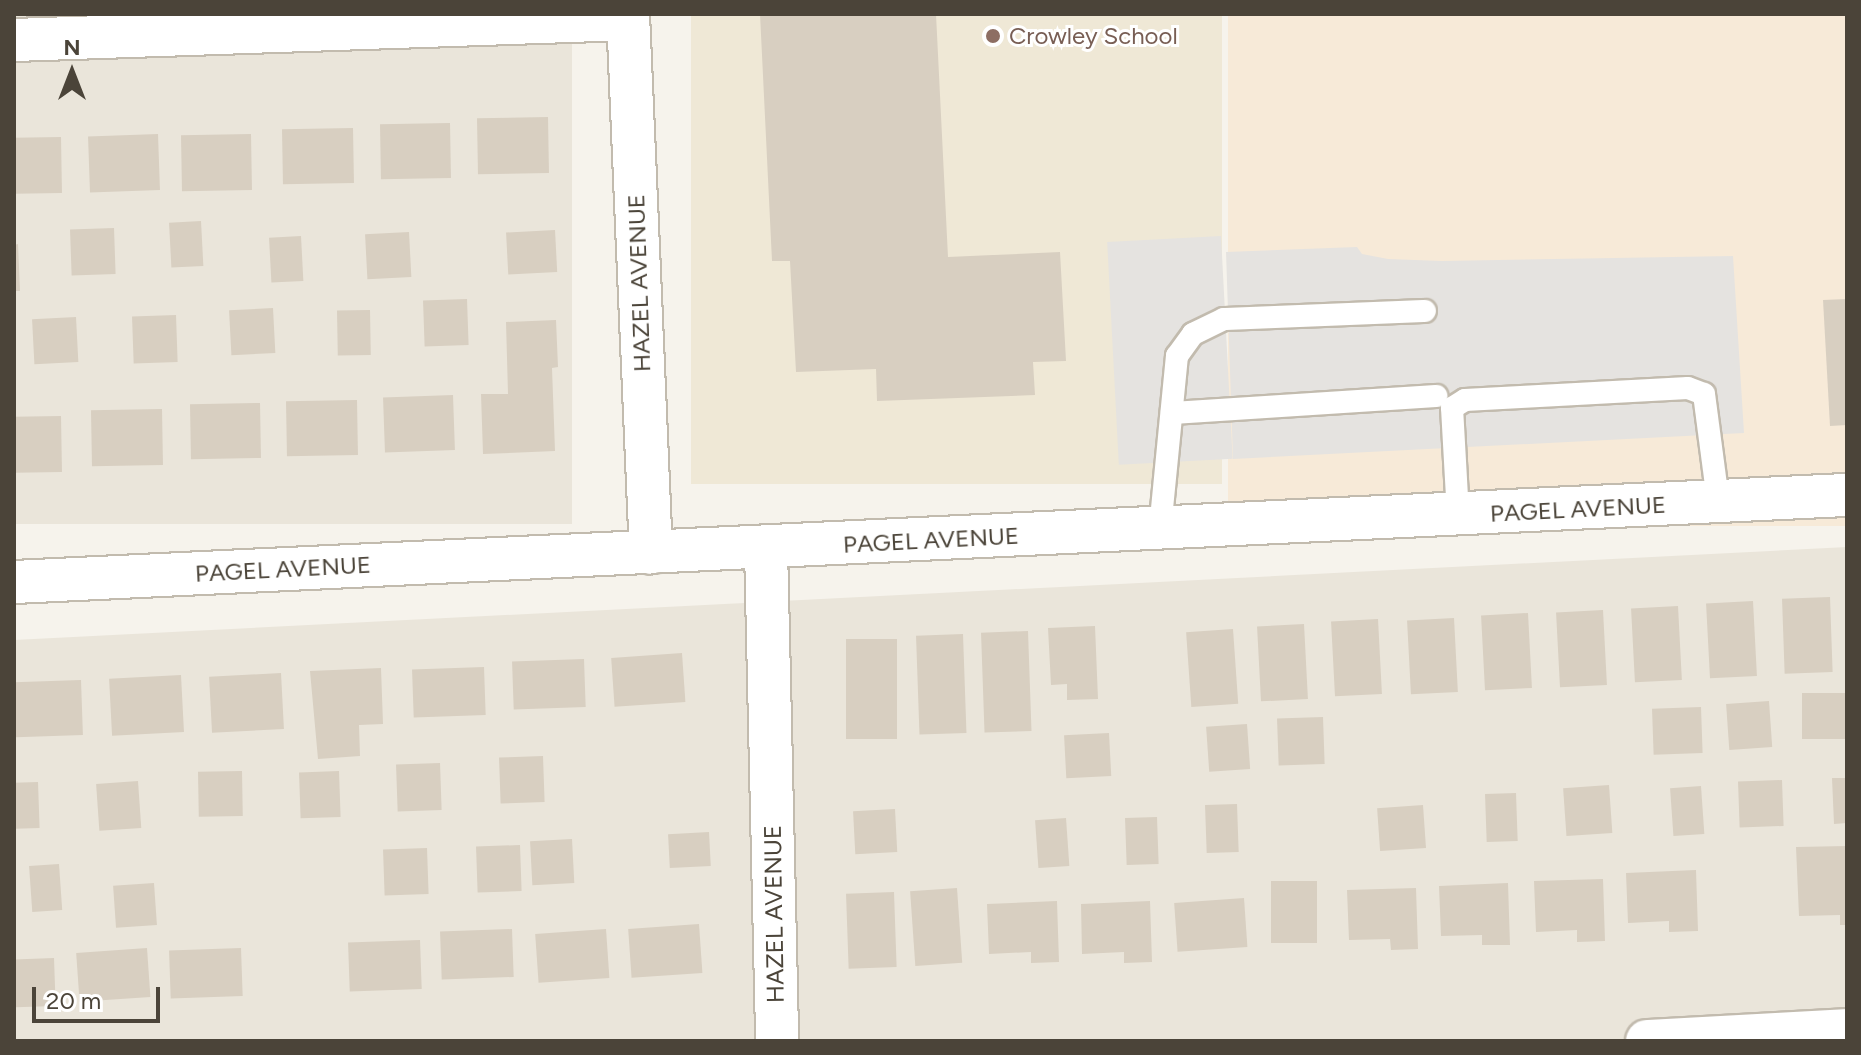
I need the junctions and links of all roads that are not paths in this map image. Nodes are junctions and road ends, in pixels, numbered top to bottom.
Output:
1 (628, 17) edge
2 (14, 40) edge
3 (1425, 311) dead end
4 (1436, 396) dead end
5 (1172, 413) junction
6 (1847, 495) edge
7 (1718, 501) junction
8 (1458, 515) junction
9 (1160, 529) junction
10 (766, 548) junction
11 (651, 553) junction
12 (14, 582) edge
13 (1847, 1030) edge
14 (777, 1041) edge
15 (1647, 1041) edge

1 - 2 street
1 - 11 street, HAZEL AVENUE
3 - 5 lane
4 - 5 lane
5 - 9 lane
6 - 7 street, PAGEL AVENUE
7 - 8 street, PAGEL AVENUE
7 - 8 lane
8 - 9 street, PAGEL AVENUE
9 - 10 street, PAGEL AVENUE
10 - 11 street, PAGEL AVENUE
10 - 14 street, HAZEL AVENUE
11 - 12 street, PAGEL AVENUE
13 - 15 street

